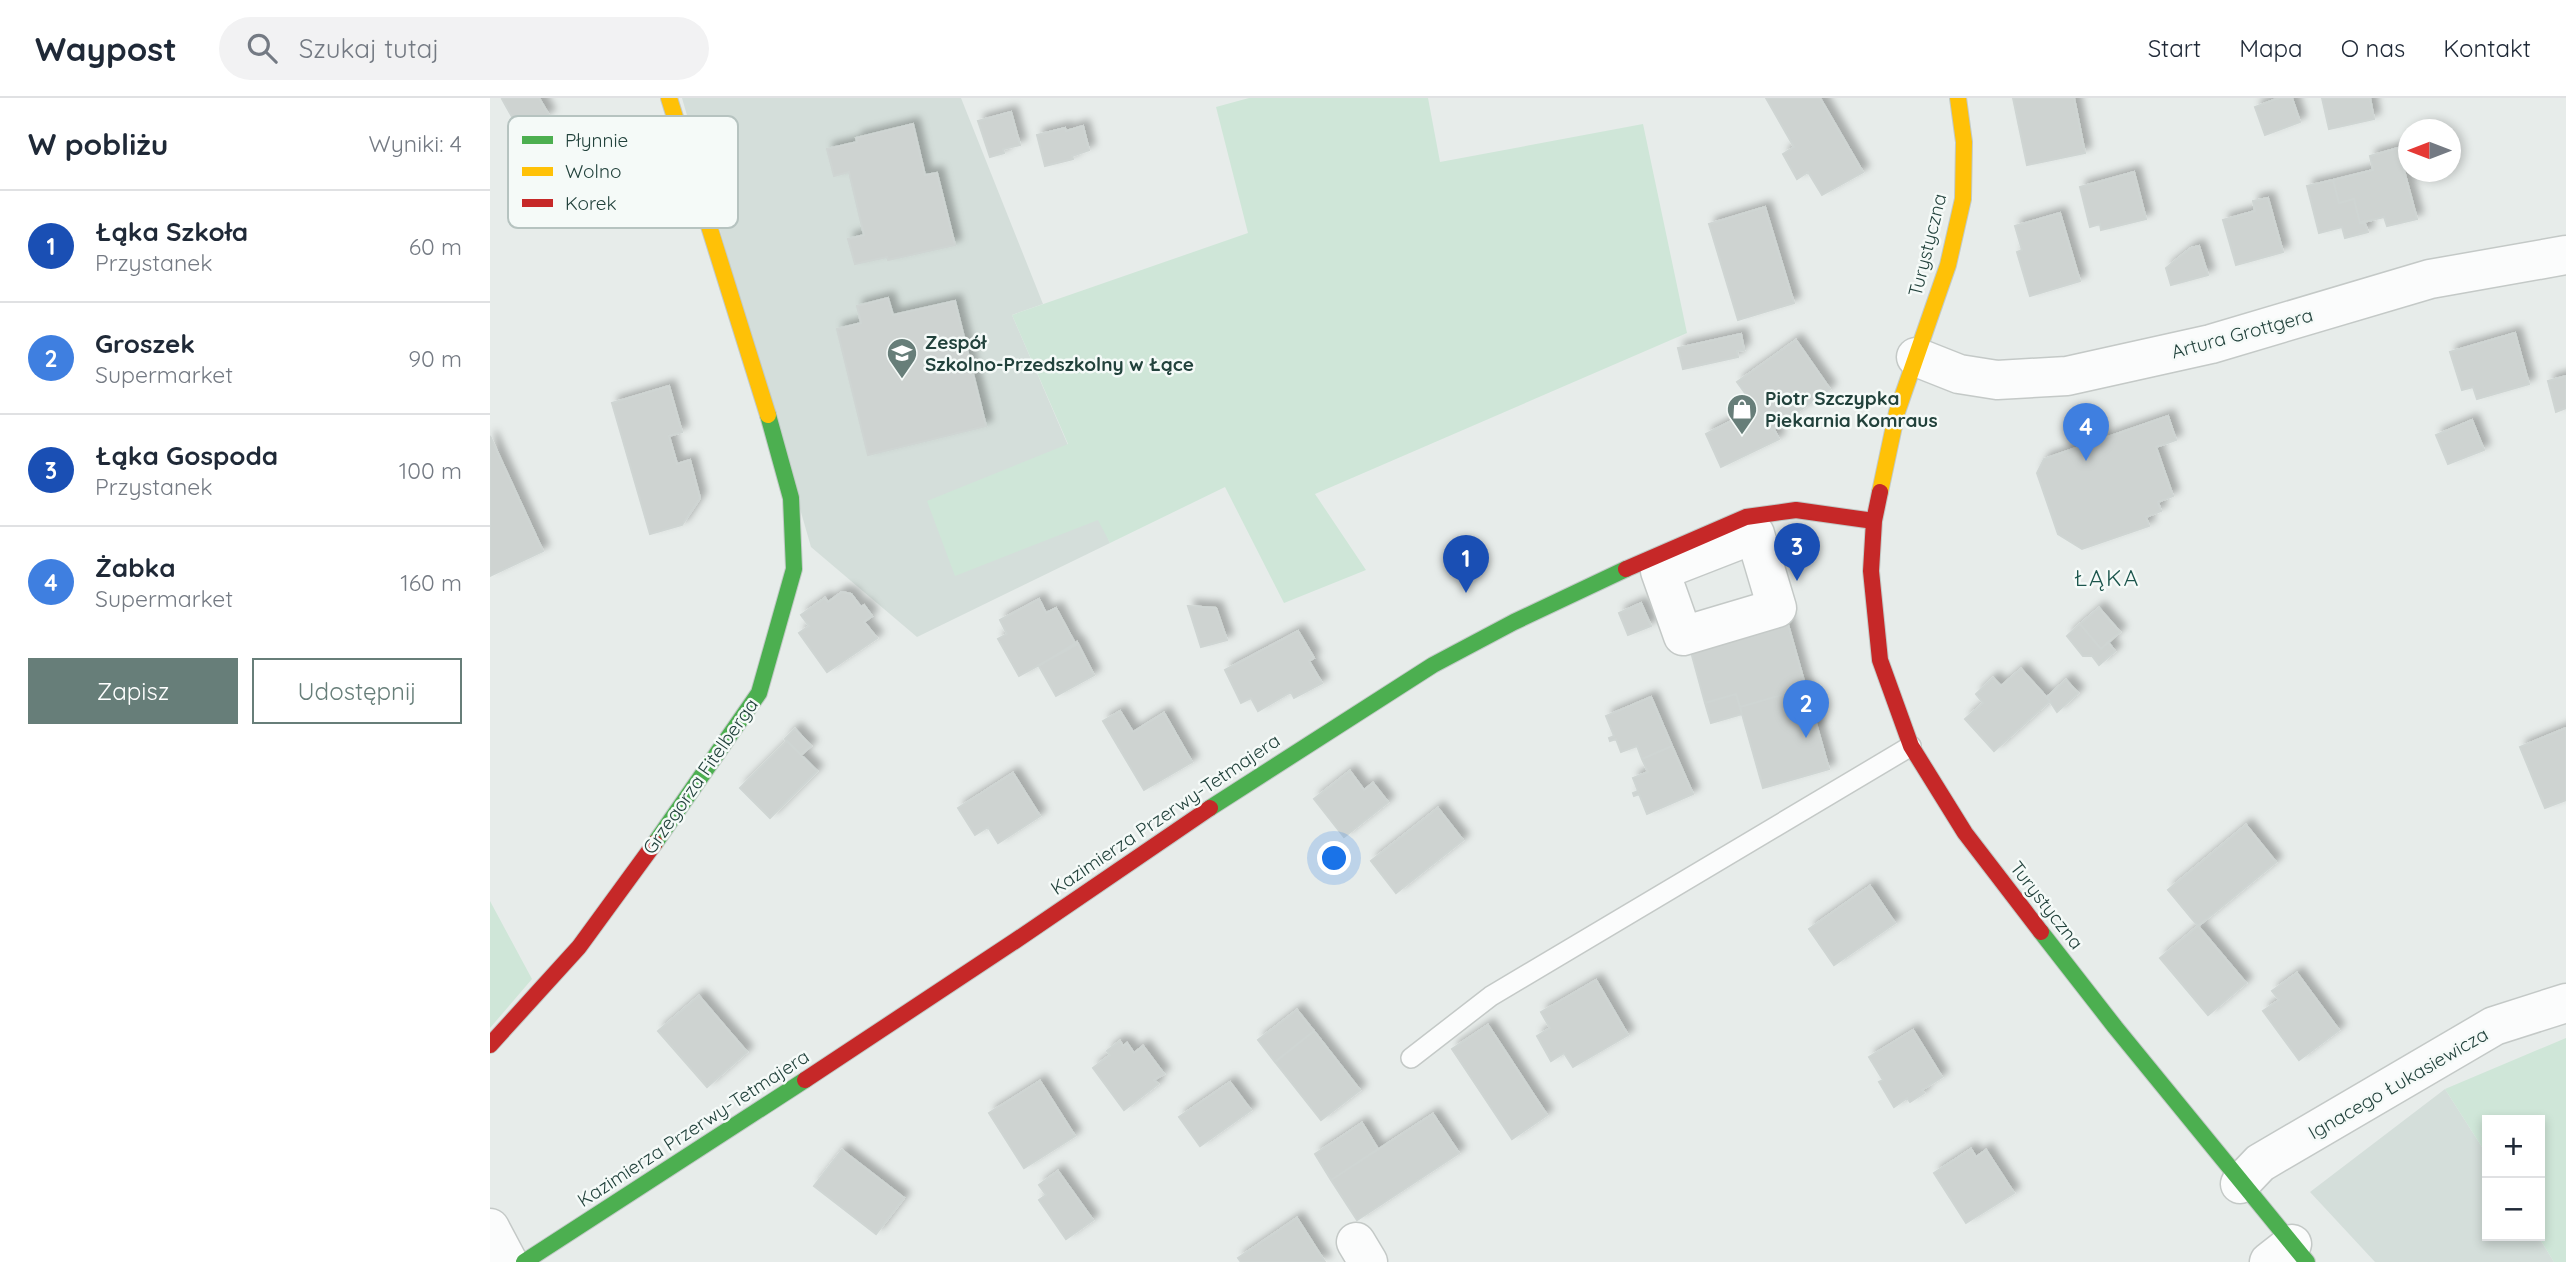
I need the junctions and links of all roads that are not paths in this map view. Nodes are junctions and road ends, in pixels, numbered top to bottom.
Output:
1 (669, 98) edge
2 (1958, 98) edge
3 (675, 116) edge
4 (709, 228) edge
5 (2566, 255) edge
6 (1916, 357) junction
7 (1874, 521) junction
8 (1911, 746) junction
9 (2566, 1003) edge
10 (490, 1045) edge
11 (1411, 1058) dead end
12 (2241, 1184) junction
13 (490, 1228) edge
14 (2289, 1256) edge
15 (508, 1262) edge
16 (524, 1262) edge

1 - 3 street, Grzegorza Fitelberga
2 - 6 street, Turystyczna
4 - 10 street, Grzegorza Fitelberga
5 - 6 street, Artura Grottgera
6 - 7 street, Turystyczna
7 - 8 street, Turystyczna
7 - 16 street, Kazimierza Przerwy-Tetmajera
8 - 11 lane
8 - 12 street, Turystyczna
9 - 12 street, Ignacego Łukasiewicza
12 - 14 street, Turystyczna
13 - 15 street

